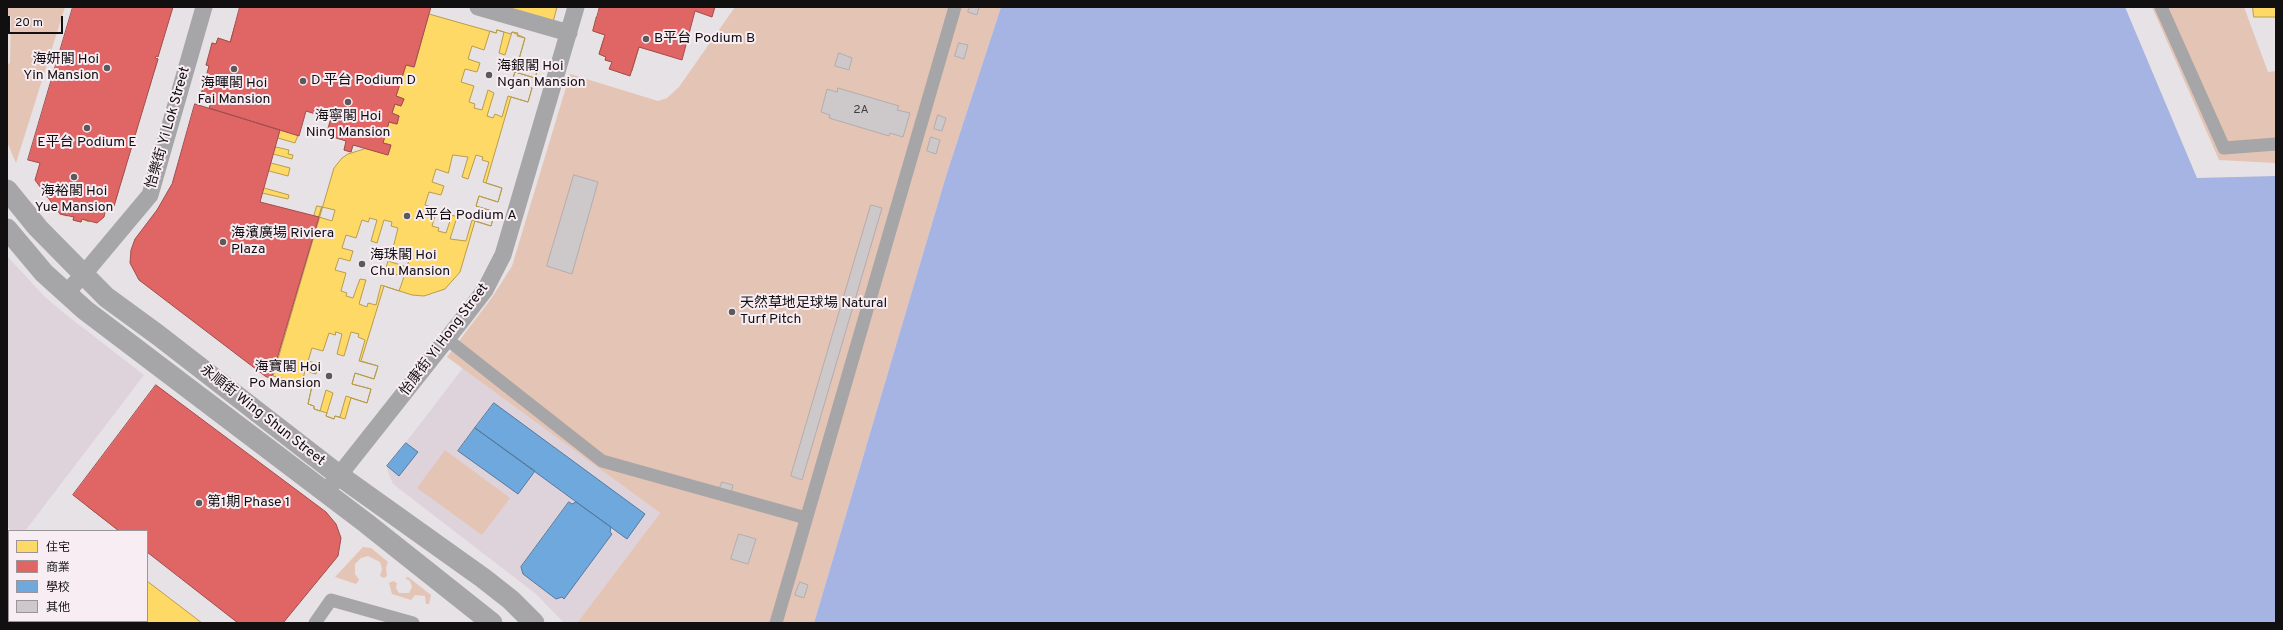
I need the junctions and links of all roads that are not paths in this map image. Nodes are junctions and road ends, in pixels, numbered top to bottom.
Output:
1 (204, 7) edge
2 (478, 7) edge
3 (576, 7) edge
4 (955, 7) edge
5 (2161, 7) edge
6 (569, 33) junction
7 (2276, 144) edge
8 (7, 190) edge
9 (7, 229) edge
10 (83, 275) junction
11 (66, 293) junction
12 (448, 340) junction
13 (340, 476) junction
14 (325, 493) junction
15 (806, 518) junction
16 (315, 623) edge
17 (413, 623) edge
18 (492, 623) edge
19 (534, 623) edge
20 (776, 623) edge

1 - 10 street, 怡樂街 Yi Lok Street
2 - 6 street
3 - 6 street, 怡康街 Yi Hong Street
4 - 15 street
5 - 7 street
6 - 12 street, 怡康街 Yi Hong Street
8 - 10 street, 永順街 Wing Shun Street
9 - 11 street, 永順街 Wing Shun Street
10 - 11 street, 怡樂街 Yi Lok Street
10 - 13 street, 永順街 Wing Shun Street
11 - 14 street, 永順街 Wing Shun Street
12 - 13 street, 怡康街 Yi Hong Street
12 - 15 street
13 - 14 street, 怡康街 Yi Hong Street
13 - 19 street, 永順街 Wing Shun Street
14 - 18 street, 永順街 Wing Shun Street
15 - 20 street
16 - 17 street

